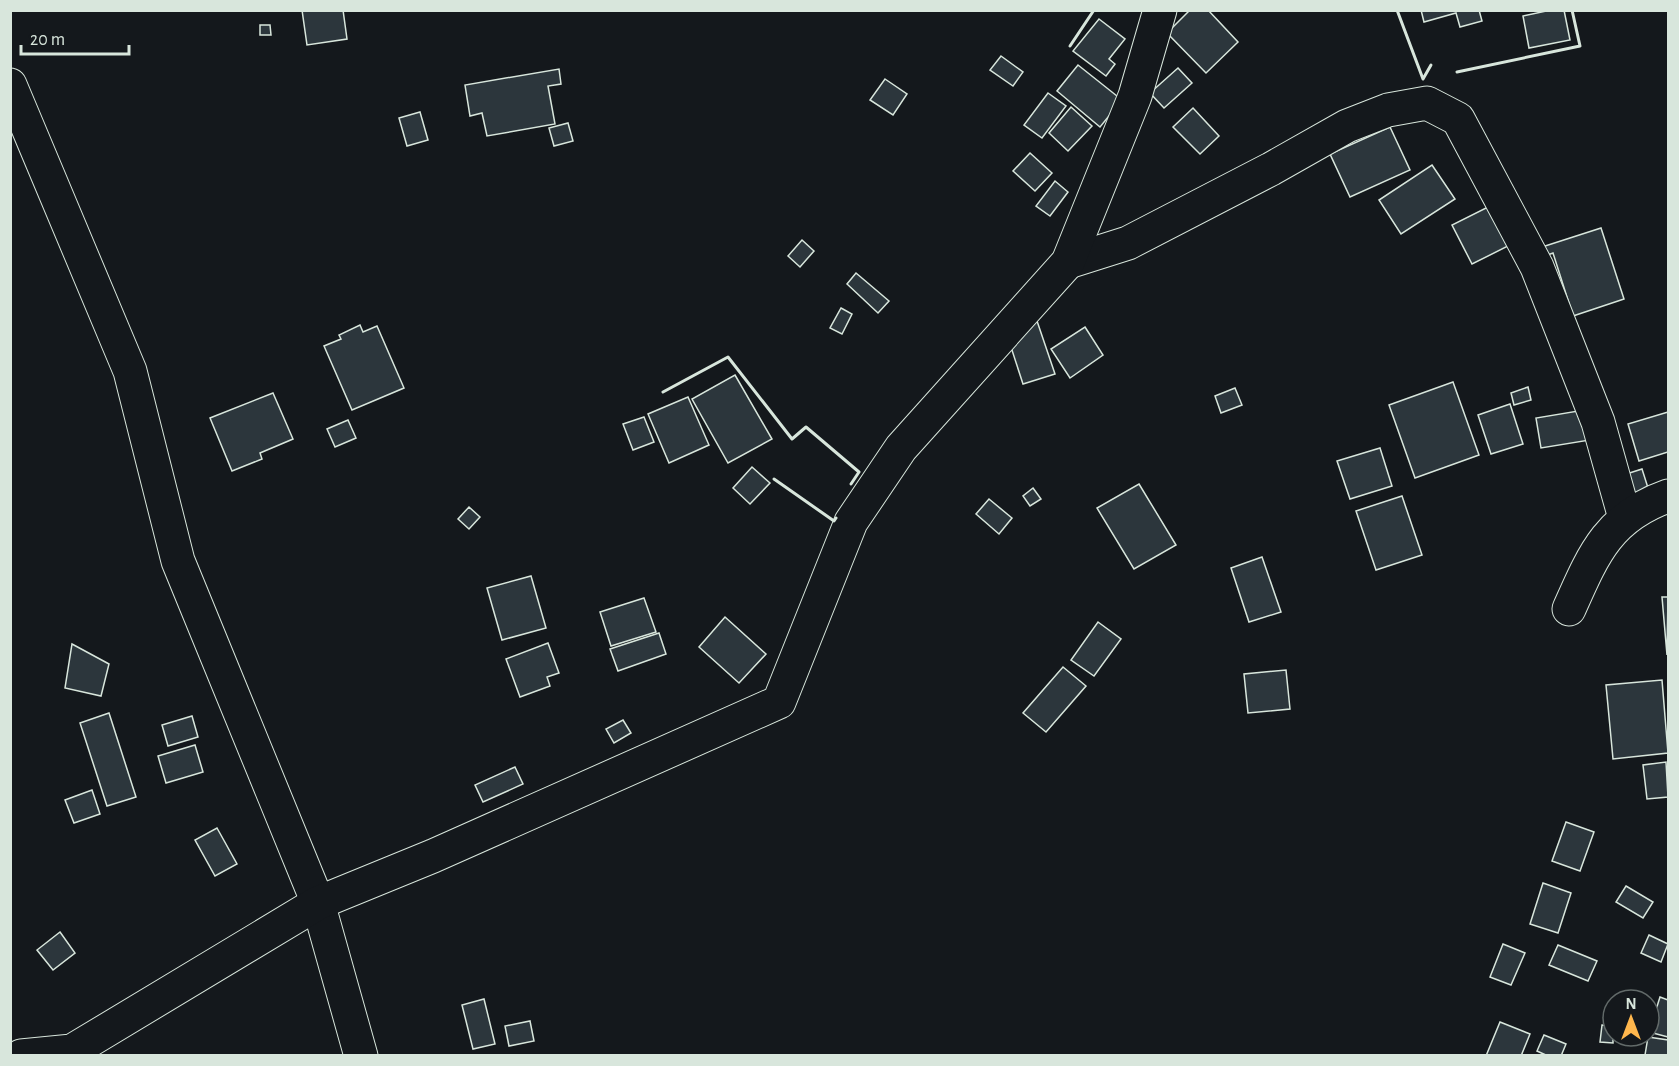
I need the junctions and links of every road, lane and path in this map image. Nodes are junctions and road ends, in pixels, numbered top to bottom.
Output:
1 (1160, 10) edge
2 (10, 85) edge
3 (1068, 262) junction
4 (1668, 496) edge
5 (1625, 518) junction
6 (1569, 609) dead end
7 (318, 903) junction
8 (21, 1056) edge
9 (360, 1056) edge

1 - 3 street
2 - 7 street
3 - 5 street
3 - 7 street
4 - 5 street
5 - 6 street
7 - 8 street
7 - 9 street

